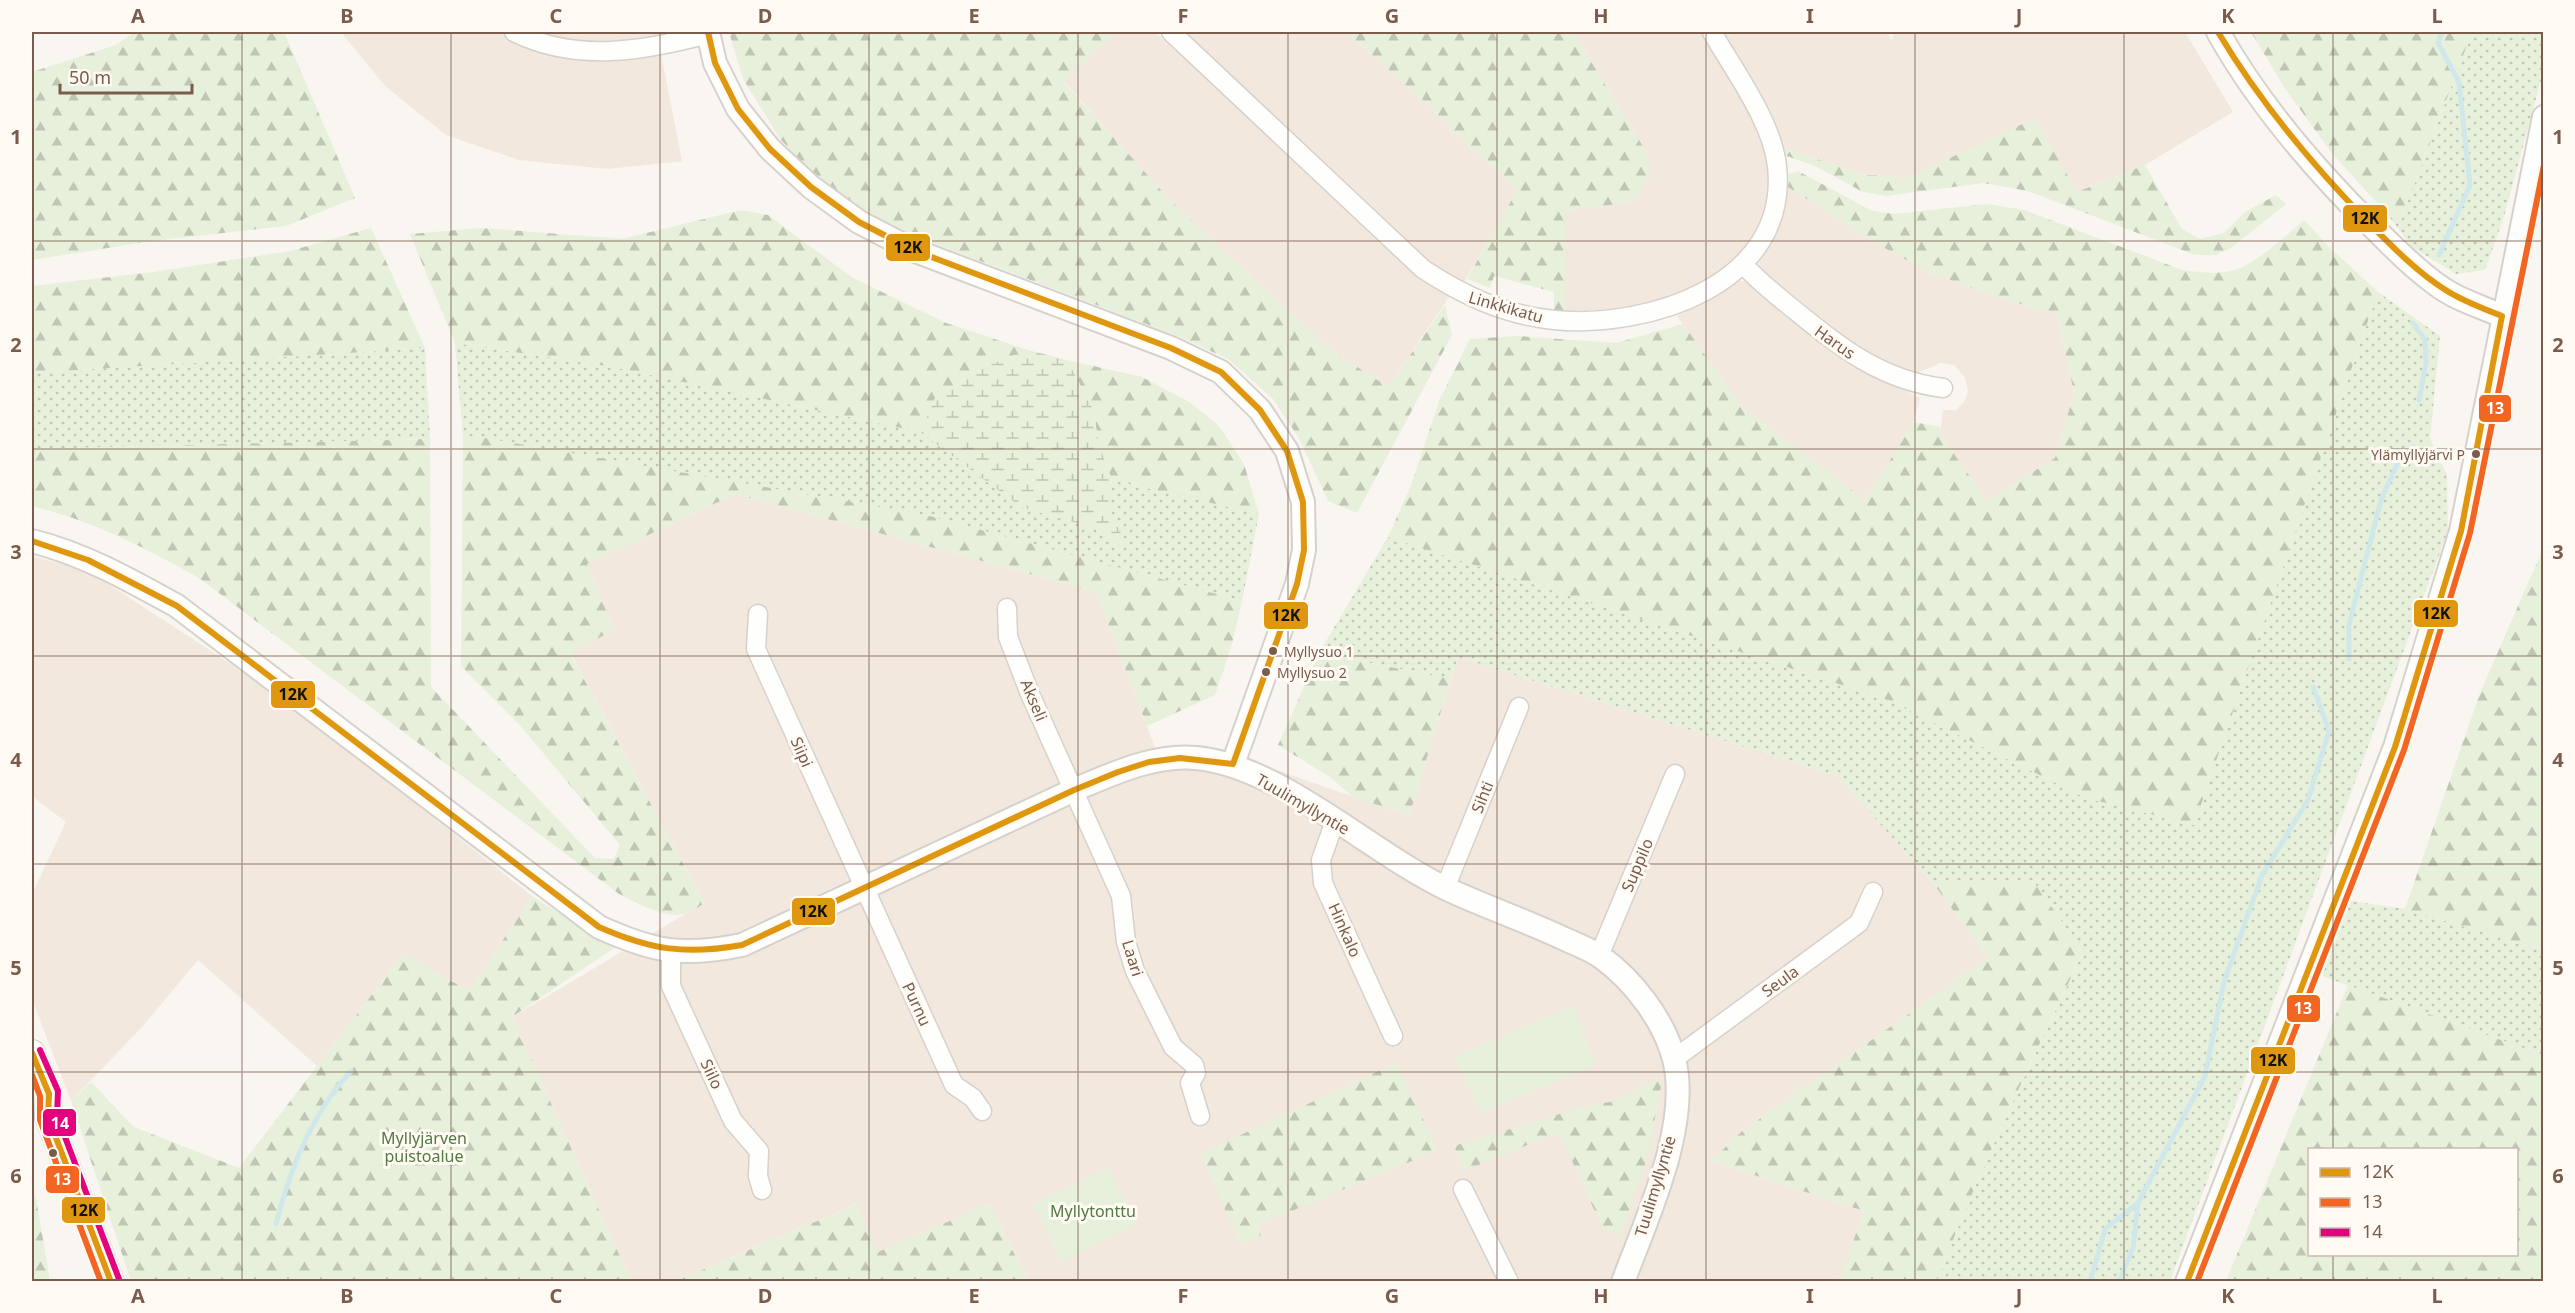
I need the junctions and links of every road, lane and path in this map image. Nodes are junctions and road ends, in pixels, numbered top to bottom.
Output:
1 (514, 32) edge
2 (1171, 32) edge
3 (1712, 32) edge
4 (2218, 32) edge
5 (708, 33) edge
6 (2544, 117) edge
7 (1744, 265) junction
8 (2502, 315) junction
9 (1943, 388) dead end
10 (32, 541) edge
11 (1007, 608) dead end
12 (758, 614) dead end
13 (1519, 707) dead end
14 (1233, 764) junction
15 (1675, 774) dead end
16 (1074, 790) junction
17 (1335, 822) junction
18 (864, 888) junction
19 (1445, 888) junction
20 (1873, 892) dead end
21 (671, 952) junction
22 (1599, 956) junction
23 (1393, 1036) dead end
24 (32, 1053) edge
25 (1674, 1059) junction
26 (40, 1109) edge
27 (982, 1111) dead end
28 (1200, 1116) dead end
29 (1463, 1189) dead end
30 (762, 1190) dead end
31 (111, 1281) edge
32 (1509, 1281) edge
33 (1623, 1281) edge
34 (2187, 1281) edge

1 - 5 street
2 - 7 street, Linkkikatu
3 - 7 street, Linkkikatu
4 - 8 street
5 - 14 street
6 - 8 street
7 - 9 street, Harus
8 - 34 street
10 - 21 street, Tuulimyllyntie
11 - 16 street, Akseli
12 - 18 street, Siipi
13 - 19 street, Sihti
14 - 16 street, Tuulimyllyntie
14 - 17 street, Tuulimyllyntie
15 - 22 street, Suppilo
16 - 18 street, Tuulimyllyntie
16 - 28 street, Laari
17 - 19 street, Tuulimyllyntie
17 - 23 street, Hinkalo
18 - 21 street, Tuulimyllyntie
18 - 27 street, Purnu
19 - 22 street, Tuulimyllyntie
20 - 25 street, Seula
21 - 30 street, Siilo
22 - 25 street, Tuulimyllyntie
24 - 26 main road
25 - 33 street, Tuulimyllyntie
26 - 31 main road
29 - 32 street

